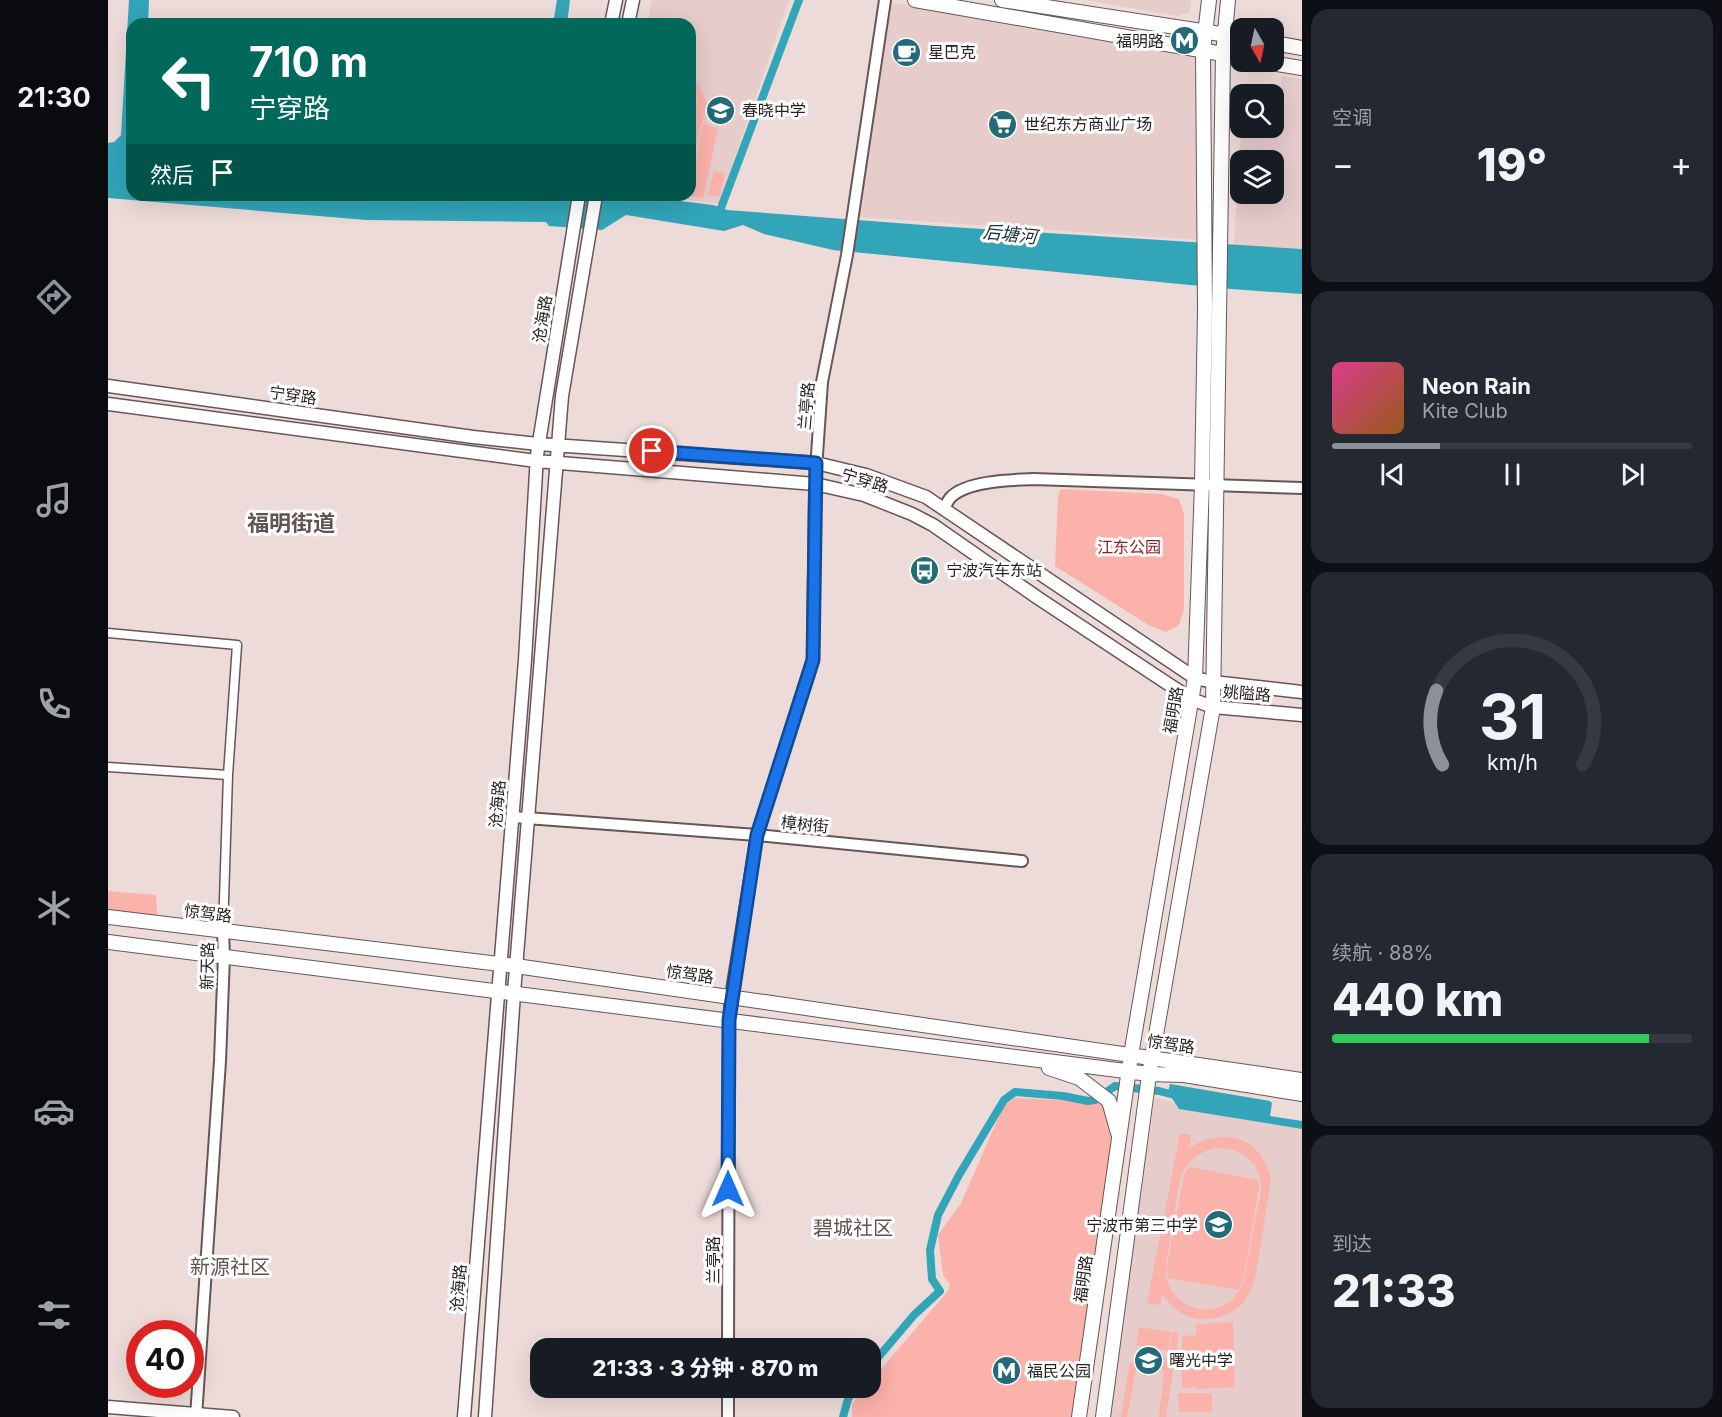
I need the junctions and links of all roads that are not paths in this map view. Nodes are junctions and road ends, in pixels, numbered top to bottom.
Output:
1 (616, 0) edge
2 (633, 0) edge
3 (885, 0) edge
4 (915, 0) edge
5 (1002, 0) edge
6 (1209, 0) edge
7 (1228, 0) edge
8 (612, 18) edge
9 (629, 18) edge
10 (1204, 31) junction
11 (1224, 34) junction
12 (1230, 35) edge
13 (1284, 45) edge
14 (1302, 48) edge
15 (1203, 51) junction
16 (1223, 54) junction
17 (1230, 55) edge
18 (1284, 65) edge
19 (1302, 68) edge
20 (578, 201) edge
21 (595, 201) edge
22 (108, 386) edge
23 (108, 404) edge
24 (538, 444) junction
25 (558, 445) junction
26 (536, 461) junction
27 (556, 463) junction
28 (816, 463) junction
29 (815, 484) junction
30 (1209, 484) junction
31 (1302, 488) edge
32 (944, 509) junction
33 (108, 633) edge
34 (1195, 678) junction
35 (1213, 682) junction
36 (1302, 692) edge
37 (1191, 699) junction
38 (1213, 707) junction
39 (1302, 715) edge
40 (108, 767) edge
41 (228, 775) junction
42 (513, 817) junction
43 (529, 818) junction
44 (757, 835) junction
45 (1022, 861) dead end
46 (108, 918) edge
47 (223, 931) junction
48 (108, 942) edge
49 (224, 956) junction
50 (500, 965) junction
51 (516, 966) junction
52 (498, 991) junction
53 (514, 993) junction
54 (731, 996) junction
55 (729, 1020) junction
56 (1131, 1055) junction
57 (1018, 1057) junction
58 (1152, 1058) junction
59 (1130, 1072) junction
60 (1149, 1075) junction
61 (1302, 1080) edge
62 (1302, 1094) edge
63 (1120, 1139) junction
64 (728, 1338) edge
65 (728, 1398) edge
66 (108, 1407) edge
67 (196, 1416) edge
68 (233, 1417) edge
69 (464, 1417) edge
70 (484, 1417) edge
71 (728, 1417) edge
72 (1079, 1417) edge
73 (1102, 1417) edge

1 - 8 main road
2 - 9 main road
3 - 28 street, 兰亭路
4 - 15 main road
5 - 10 main road
6 - 10 main road, 福明路
7 - 11 main road, 福明路
10 - 11 main road
10 - 15 main road, 福明路
11 - 12 main road
11 - 16 main road, 福明路
13 - 14 main road
15 - 16 main road
15 - 30 main road, 福明路
16 - 17 main road
16 - 30 main road, 福明路
18 - 19 main road
20 - 24 main road, 沧海路
21 - 25 main road, 沧海路
22 - 24 main road, 宁穿路
23 - 26 main road, 宁穿路
24 - 25 main road, 宁穿路
24 - 26 main road, 沧海路
25 - 27 main road, 沧海路
25 - 28 main road, 宁穿路
26 - 27 main road, 宁穿路
26 - 42 main road, 沧海路
27 - 29 main road, 宁穿路
27 - 43 main road, 沧海路
28 - 29 street, 兰亭路
28 - 32 main road, 宁穿路
29 - 37 main road, 宁穿路
29 - 44 street, 兰亭路
30 - 31 street
30 - 32 street
30 - 34 main road, 福明路
30 - 35 main road, 福明路
32 - 34 main road, 宁穿路
33 - 41 street, 新天路
34 - 35 main road, 姚隘路
34 - 37 main road, 福明路
35 - 36 main road, 姚隘路
35 - 38 main road, 福明路
37 - 38 main road, 姚隘路
37 - 56 main road, 福明路
38 - 39 main road, 姚隘路
38 - 58 main road, 福明路
40 - 41 street
41 - 47 street, 新天路
42 - 43 street, 樟树街
42 - 50 main road, 沧海路
43 - 44 street, 樟树街
43 - 51 main road, 沧海路
44 - 45 street, 樟树街
44 - 54 street, 兰亭路
46 - 47 main road, 惊驾路
47 - 49 street, 新天路
47 - 50 main road, 惊驾路
48 - 49 main road, 惊驾路
49 - 52 main road, 惊驾路
49 - 67 street, 新天路
50 - 51 main road, 惊驾路
50 - 52 main road, 沧海路
51 - 53 main road, 沧海路
51 - 54 main road, 惊驾路
52 - 53 main road, 惊驾路
52 - 69 main road, 沧海路
53 - 55 main road, 惊驾路
53 - 70 main road, 沧海路
54 - 55 street, 兰亭路
54 - 56 main road, 惊驾路
55 - 57 main road, 惊驾路
55 - 64 street, 兰亭路
56 - 58 main road, 惊驾路
56 - 59 main road, 福明路
57 - 59 main road, 惊驾路
57 - 63 main road
58 - 60 main road, 福明路
58 - 61 main road, 惊驾路
59 - 60 main road, 惊驾路
59 - 63 main road, 福明路
60 - 62 main road, 惊驾路
60 - 73 main road, 福明路
63 - 72 main road, 福明路
65 - 71 street
66 - 67 main road
67 - 68 main road

